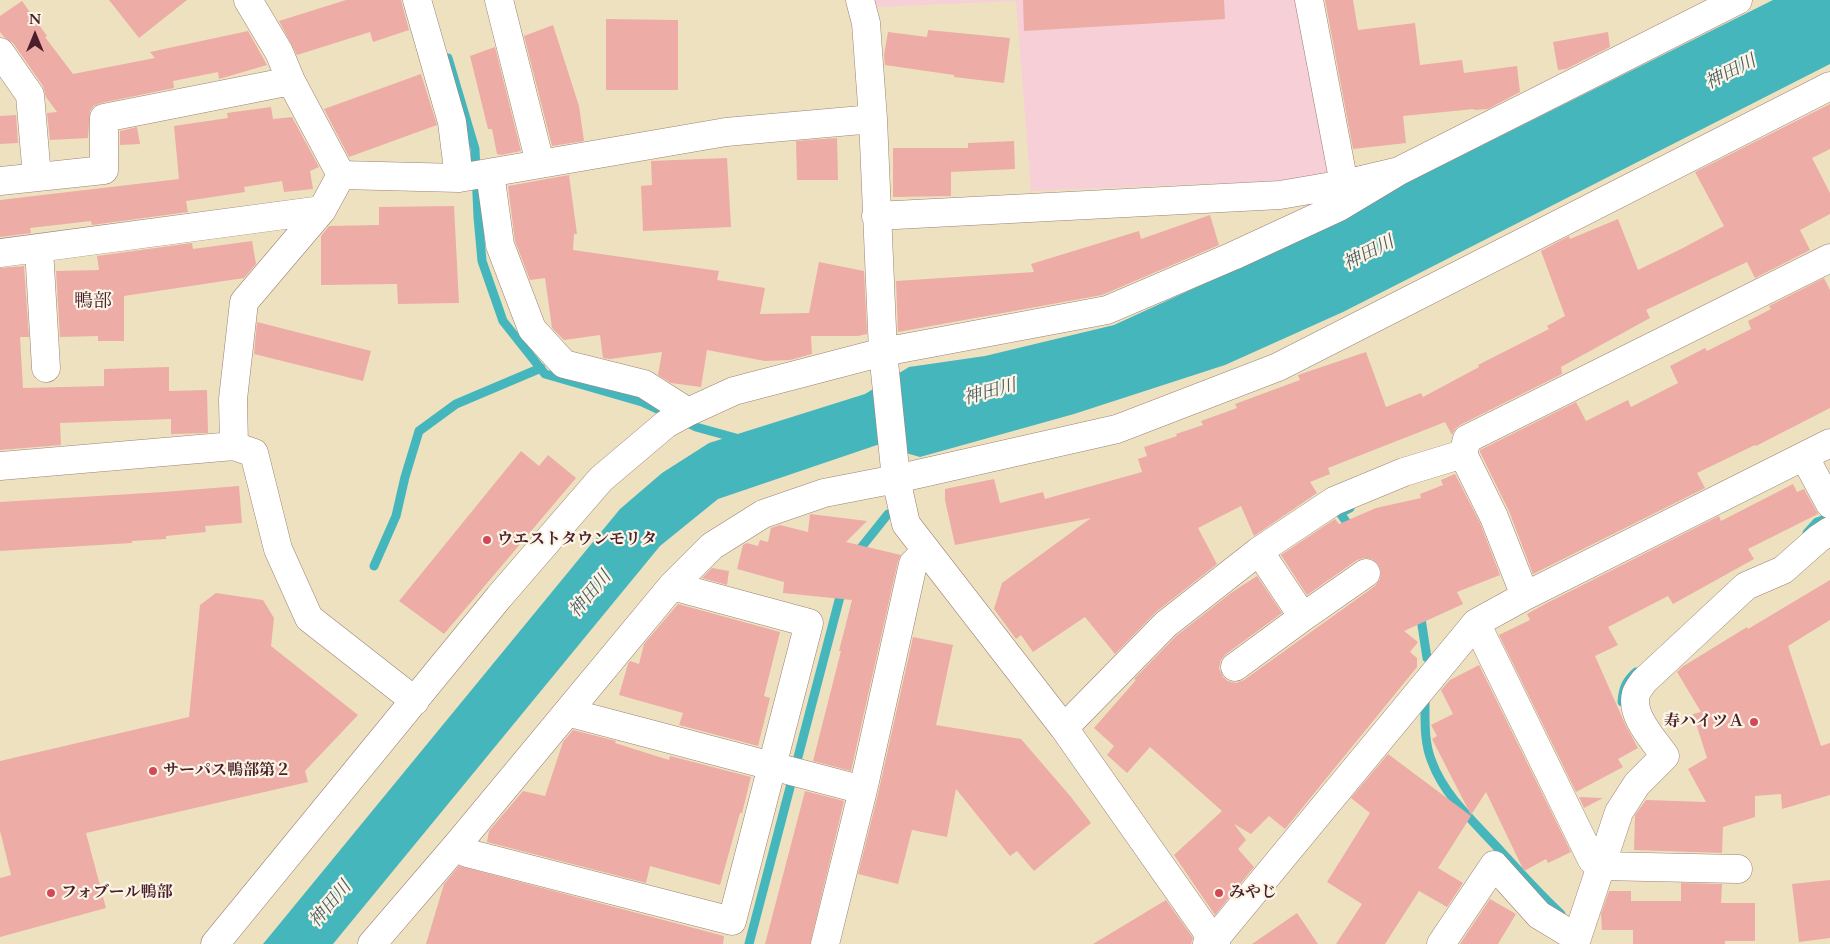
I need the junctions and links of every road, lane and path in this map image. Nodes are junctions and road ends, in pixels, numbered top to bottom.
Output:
1 (248, 0) edge
2 (417, 0) edge
3 (499, 0) edge
4 (860, 0) edge
5 (1309, 0) edge
6 (1738, 0) edge
7 (0, 52) edge
8 (291, 82) junction
9 (1830, 86) edge
10 (873, 120) junction
11 (540, 164) junction
12 (1399, 171) junction
13 (490, 174) junction
14 (342, 176) junction
15 (37, 177) junction
16 (459, 178) junction
17 (0, 181) edge
18 (1344, 184) junction
19 (322, 210) junction
20 (876, 216) junction
21 (39, 249) junction
22 (0, 253) edge
23 (1830, 258) edge
24 (884, 364) junction
25 (46, 368) dead end
26 (679, 417) junction
27 (1830, 443) edge
28 (234, 446) junction
29 (1463, 454) junction
30 (1804, 456) junction
31 (0, 466) edge
32 (896, 473) junction
33 (1830, 504) edge
34 (1830, 531) edge
35 (926, 551) junction
36 (1259, 551) junction
37 (1366, 573) dead end
38 (672, 586) junction
39 (1526, 596) junction
40 (1303, 617) junction
41 (1476, 623) junction
42 (1235, 667) dead end
43 (415, 701) junction
44 (571, 709) junction
45 (1064, 728) junction
46 (783, 769) junction
47 (863, 790) junction
48 (457, 845) junction
49 (1601, 866) junction
50 (1738, 869) dead end
51 (1212, 943) edge
52 (215, 944) edge
53 (372, 944) edge
54 (825, 944) edge
55 (1441, 944) edge

1 - 8 street
2 - 16 street
3 - 11 street
4 - 10 street
5 - 18 street
6 - 12 street
7 - 15 street
8 - 14 street
8 - 15 street
9 - 32 street
10 - 11 street
10 - 20 street
11 - 13 street
12 - 18 street
12 - 24 street
13 - 16 street
13 - 26 street
14 - 16 street
14 - 19 street
15 - 17 street
18 - 20 street
19 - 21 street
19 - 28 street
20 - 24 street
21 - 22 street
21 - 25 street
23 - 29 street
24 - 26 street
24 - 32 street
26 - 43 street
27 - 30 street
28 - 31 street
28 - 43 street
29 - 36 street
29 - 39 street
30 - 33 street
30 - 39 street
32 - 35 street
32 - 38 street
34 - 49 street
35 - 45 street
35 - 47 street
36 - 40 street
36 - 45 street
37 - 40 street
38 - 44 street
38 - 46 street
39 - 41 street
40 - 42 street
41 - 49 street
41 - 51 street
43 - 52 street
44 - 46 street
44 - 48 street
45 - 51 street
46 - 47 street
46 - 48 street
47 - 54 street
48 - 53 street
49 - 50 street
49 - 55 street

